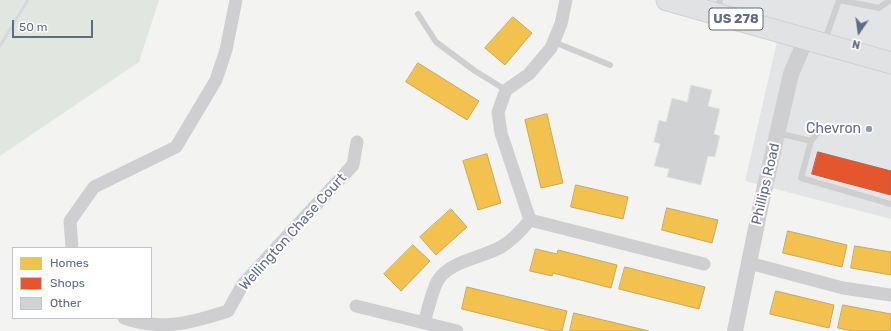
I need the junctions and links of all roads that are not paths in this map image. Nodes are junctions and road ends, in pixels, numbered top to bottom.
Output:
1 (236, 0) edge
2 (566, 0) edge
3 (667, 0) edge
4 (890, 0) edge
5 (718, 7) edge
6 (418, 14) dead end
7 (815, 41) junction
8 (554, 42) junction
9 (891, 62) edge
10 (610, 65) dead end
11 (506, 90) junction
12 (821, 130) dead end
13 (778, 132) junction
14 (811, 141) junction
15 (357, 142) dead end
16 (891, 204) edge
17 (530, 220) junction
18 (72, 247) edge
19 (749, 262) junction
20 (704, 264) dead end
21 (891, 295) edge
22 (356, 306) dead end
23 (126, 319) edge
24 (424, 323) junction
25 (457, 331) edge
26 (735, 331) edge

1 - 18 street
2 - 8 street
3 - 5 main road, US 278
4 - 7 lane
5 - 7 main road, US 278
6 - 11 lane
7 - 9 main road, US 278
7 - 13 street, Phillips Road
8 - 10 lane
8 - 11 street
11 - 17 street
12 - 14 lane
13 - 14 lane
13 - 19 street, Phillips Road
14 - 16 lane
15 - 23 street, Wellington Chase Court
17 - 20 street
17 - 24 street
19 - 21 street
19 - 26 street, Phillips Road
22 - 24 street
24 - 25 street

